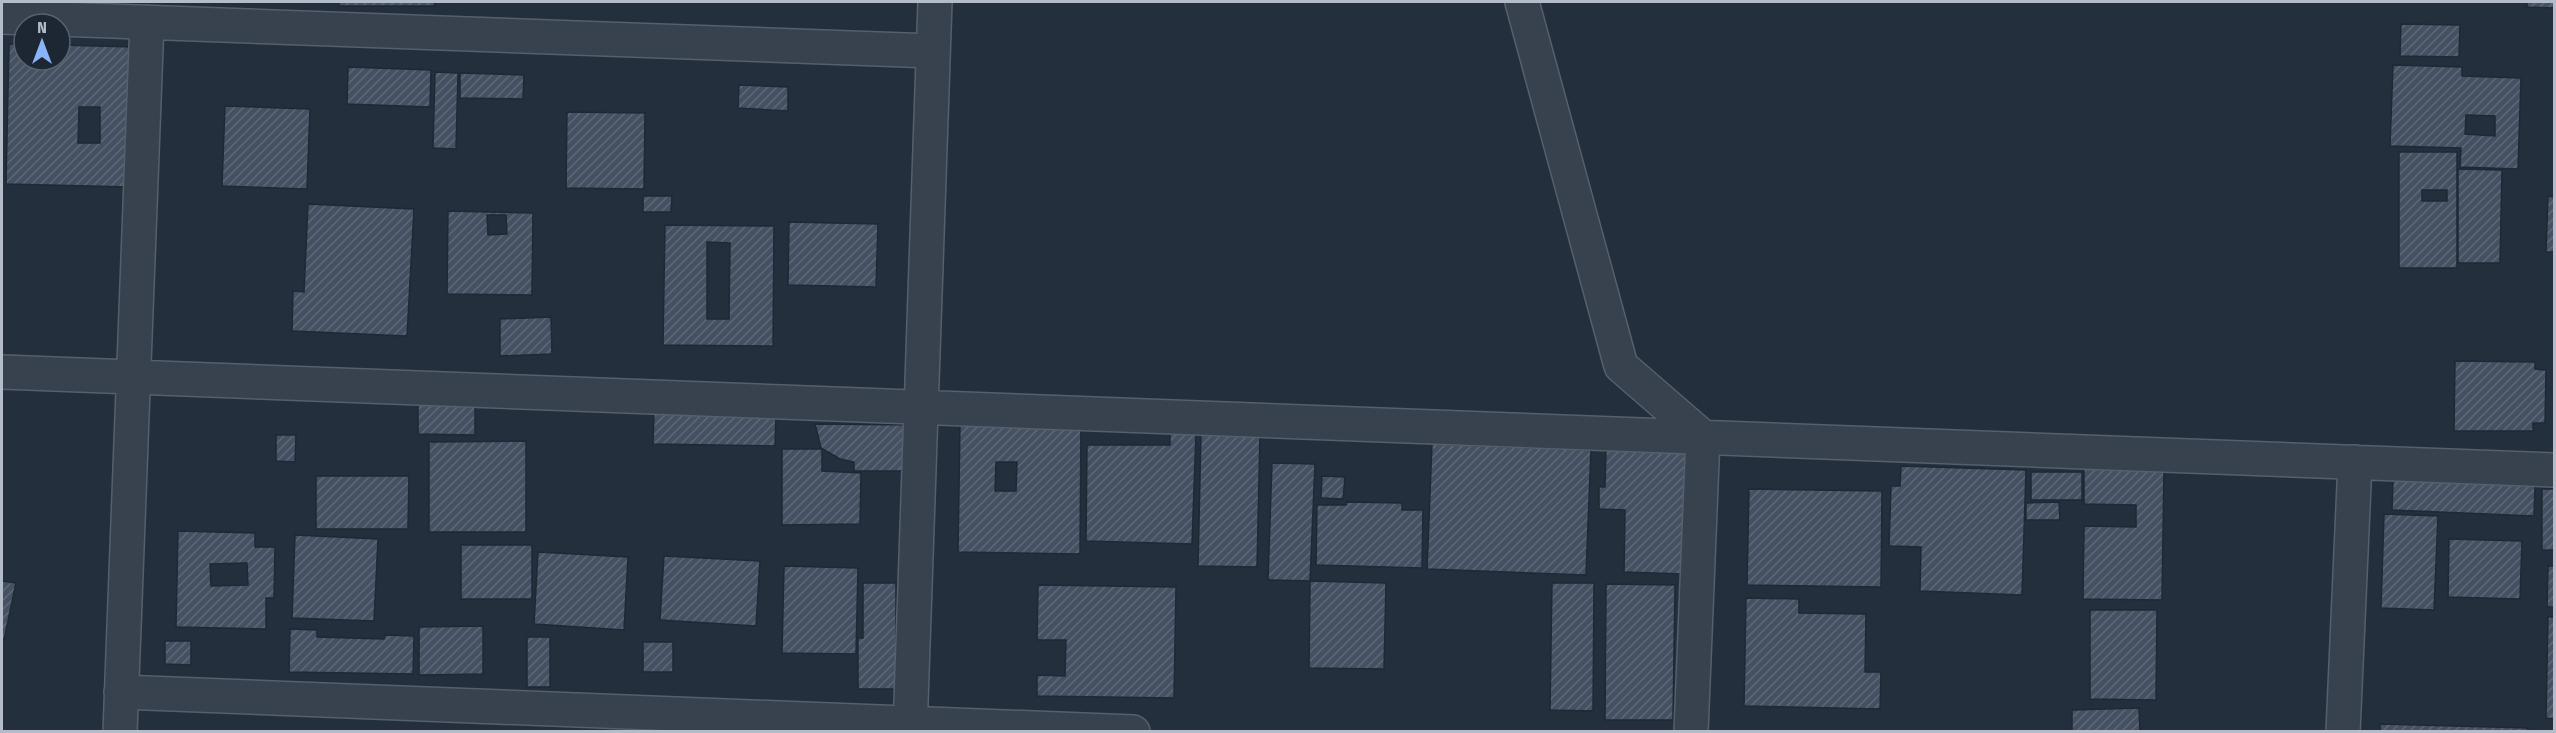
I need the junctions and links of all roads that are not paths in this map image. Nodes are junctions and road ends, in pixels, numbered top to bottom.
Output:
1 (935, 2) edge
2 (1522, 2) edge
3 (234, 14) edge
4 (2, 17) edge
5 (147, 22) junction
6 (933, 51) junction
7 (2, 372) edge
8 (134, 377) junction
9 (921, 407) junction
10 (1703, 437) junction
11 (2355, 462) junction
12 (2554, 470) edge
13 (122, 692) junction
14 (910, 727) edge
15 (120, 732) edge
16 (1133, 732) edge
17 (1691, 732) edge
18 (2343, 732) edge

1 - 6 street
2 - 10 street
3 - 5 street
3 - 6 street
4 - 5 street
5 - 8 street
6 - 9 street
7 - 8 street
8 - 9 street
8 - 13 street
9 - 10 street
9 - 14 street
10 - 11 street
10 - 17 street
11 - 12 street
11 - 18 street
13 - 14 street
13 - 15 street
14 - 16 street

